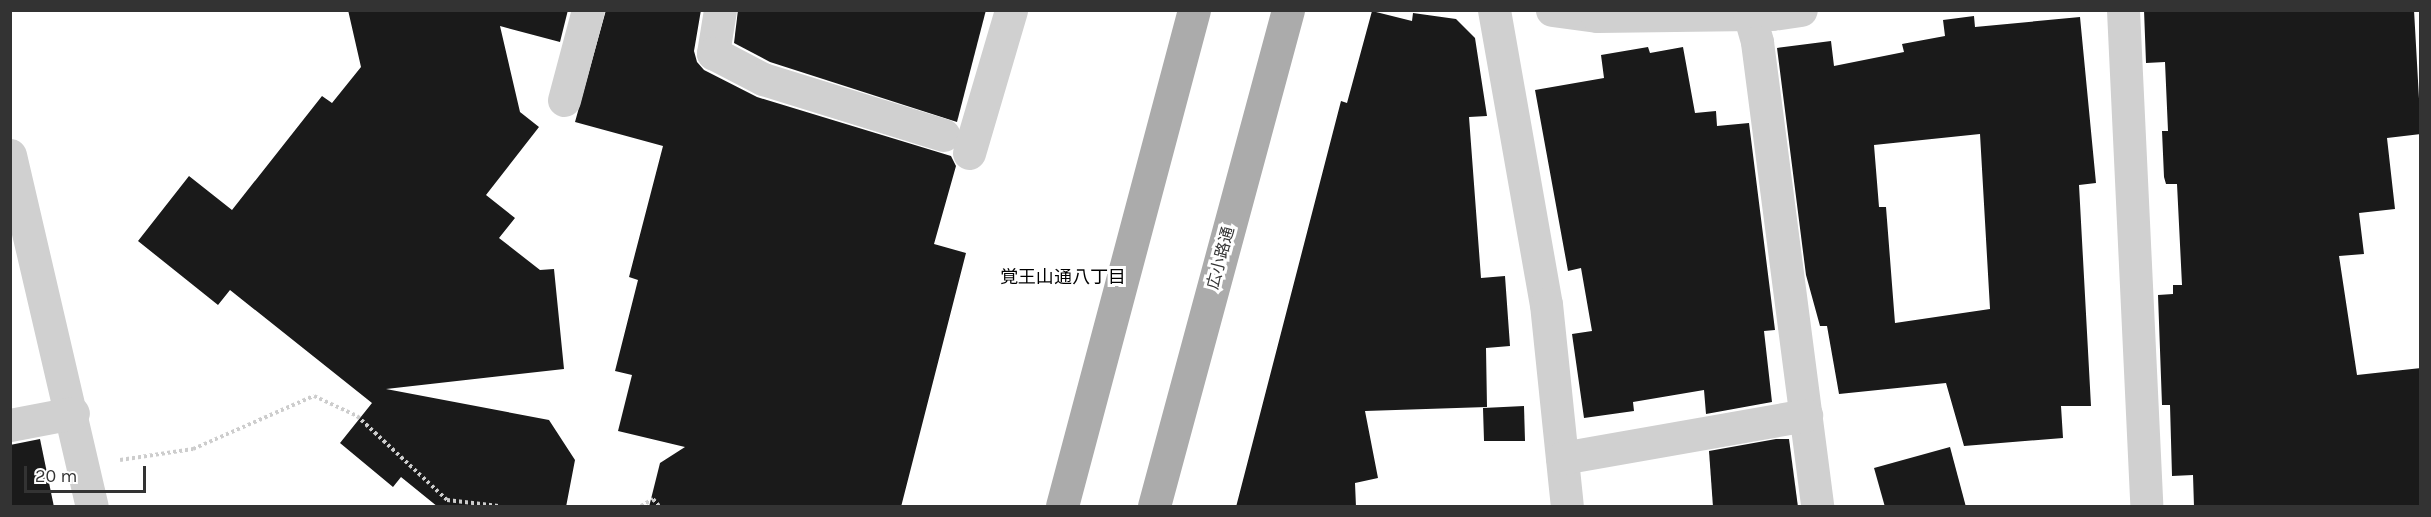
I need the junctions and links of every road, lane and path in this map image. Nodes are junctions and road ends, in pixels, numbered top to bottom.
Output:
1 (588, 10) edge
2 (720, 10) edge
3 (1011, 10) edge
4 (1194, 10) edge
5 (1288, 10) edge
6 (1494, 10) edge
7 (1552, 10) edge
8 (1801, 10) edge
9 (2123, 10) edge
10 (1748, 12) edge
11 (564, 100) dead end
12 (10, 156) edge
13 (73, 413) junction
14 (1806, 416) junction
15 (10, 425) edge
16 (1562, 458) junction
17 (84, 466) junction
18 (92, 507) edge
19 (499, 507) edge
20 (641, 507) edge
21 (659, 507) edge
22 (1062, 507) edge
23 (1154, 507) edge
24 (1567, 507) edge
25 (1817, 507) edge
26 (2146, 507) edge

1 - 11 street
2 - 3 street
4 - 22 main road
5 - 23 main road, 広小路通
6 - 16 street
7 - 10 street
8 - 10 street
9 - 26 street
10 - 14 street
12 - 13 street
13 - 15 street
13 - 17 street
14 - 16 street
14 - 25 street
16 - 24 street
17 - 18 street
17 - 19 path
20 - 21 path

